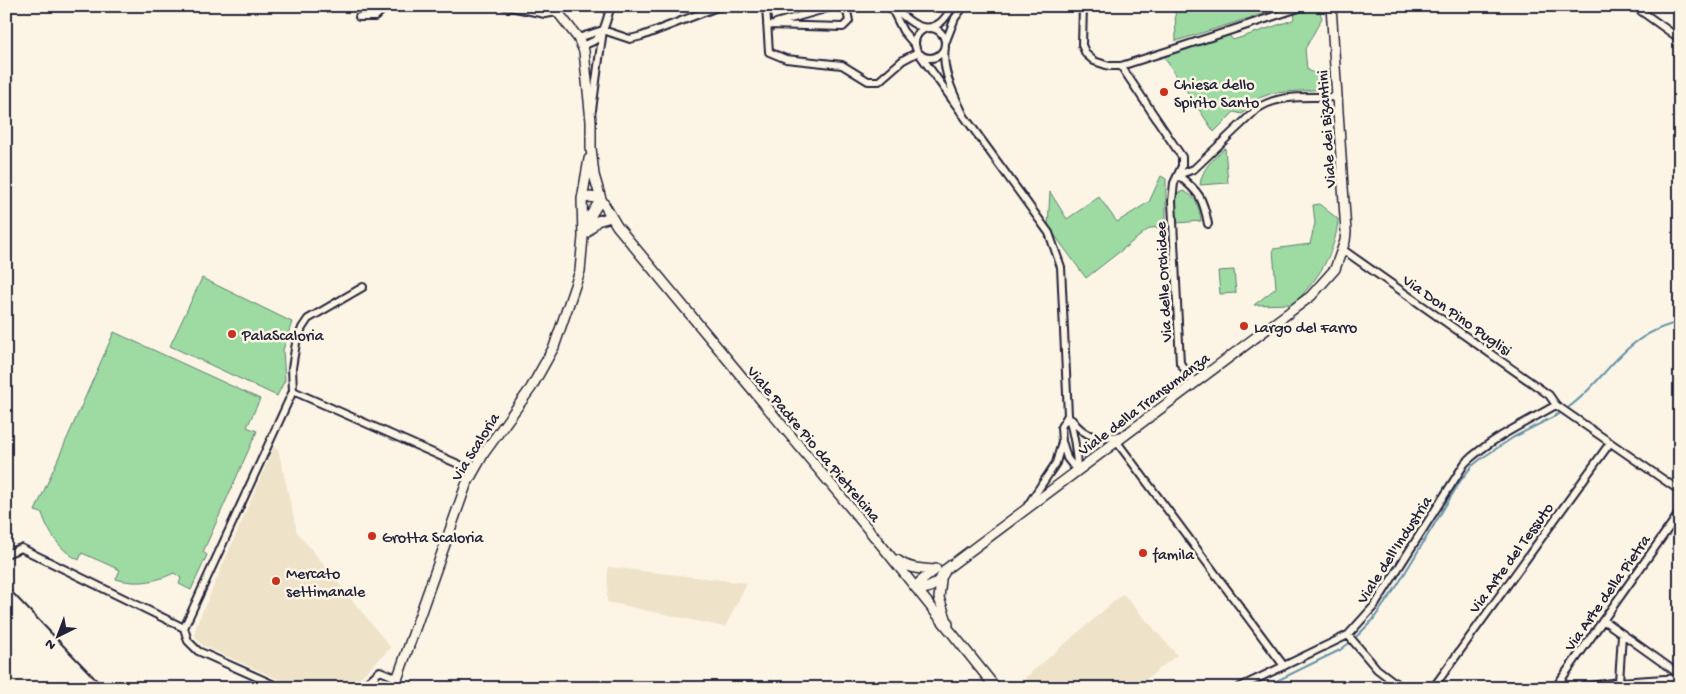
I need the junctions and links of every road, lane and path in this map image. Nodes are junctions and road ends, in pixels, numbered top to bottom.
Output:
1 (386, 6) edge
2 (505, 6) edge
3 (611, 6) edge
4 (720, 6) edge
5 (766, 6) edge
6 (835, 6) edge
7 (839, 6) edge
8 (891, 6) edge
9 (953, 6) edge
10 (964, 6) edge
11 (1083, 6) edge
12 (1305, 6) edge
13 (1331, 6) edge
14 (1634, 6) edge
15 (556, 9) edge
16 (359, 17) dead end
17 (767, 25) junction
18 (929, 28) junction
19 (603, 30) junction
20 (1680, 39) edge
21 (580, 41) junction
22 (945, 44) junction
23 (917, 49) junction
24 (1121, 66) junction
25 (1337, 97) junction
26 (964, 116) junction
27 (590, 121) junction
28 (591, 148) junction
29 (1178, 175) junction
30 (582, 199) junction
31 (601, 199) junction
32 (611, 217) junction
33 (1208, 224) dead end
34 (582, 237) junction
35 (1342, 249) junction
36 (363, 287) dead end
37 (1195, 383) junction
38 (292, 391) junction
39 (1556, 405) junction
40 (1068, 415) junction
41 (1126, 434) junction
42 (1062, 442) junction
43 (1117, 442) junction
44 (1610, 443) junction
45 (474, 470) junction
46 (1077, 471) junction
47 (1680, 491) edge
48 (1026, 509) junction
49 (1680, 512) edge
50 (887, 552) junction
51 (6, 554) edge
52 (946, 569) junction
53 (934, 570) junction
54 (941, 580) junction
55 (917, 589) junction
56 (1603, 620) junction
57 (184, 628) junction
58 (950, 631) junction
59 (1622, 634) junction
60 (1348, 635) junction
61 (1284, 666) junction
62 (1680, 677) edge
63 (397, 678) junction
64 (1618, 682) junction
65 (281, 688) edge
66 (361, 688) edge
67 (394, 688) edge
68 (996, 688) edge
69 (1238, 688) edge
70 (1402, 688) edge
71 (1433, 688) edge
72 (1555, 688) edge
73 (1576, 688) edge

1 - 16 street
2 - 15 street
3 - 19 street, Via Scaloria
4 - 19 street
5 - 17 street
6 - 17 street
7 - 17 street
8 - 18 street
8 - 23 street
9 - 18 street
10 - 22 street
11 - 24 street
12 - 24 street
13 - 25 street, Viale dei Bizantini
14 - 20 street
15 - 21 street, Via Scaloria
17 - 23 street
18 - 22 street
18 - 23 street
19 - 21 street
19 - 27 street, Via Scaloria
21 - 27 street, Via Scaloria
22 - 23 street
22 - 26 street
23 - 26 street
24 - 29 street, Via delle Orchidee
25 - 29 street
25 - 35 street, Viale dei Bizantini
26 - 40 street
27 - 28 street, Via Scaloria
28 - 30 street, Via Scaloria
28 - 31 street, Via Scaloria
29 - 33 street
29 - 37 street, Via delle Orchidee
30 - 31 street
30 - 34 street, Via Scaloria
31 - 32 street, Via Scaloria
31 - 34 street, Via Scaloria
32 - 34 street
32 - 50 street, Viale Padre Pio da Pietrelcina
34 - 45 street, Via Scaloria
35 - 37 street, Viale della Transumanza
35 - 39 street, Via Don Pino Puglisi
36 - 38 street
37 - 41 street, Viale della Transumanza
38 - 45 street
38 - 57 street
39 - 44 street, Via Don Pino Puglisi
39 - 60 street, Viale dell'Industria
40 - 41 street
40 - 42 street
40 - 46 street
41 - 43 street, Viale della Transumanza
42 - 46 street
42 - 48 street
43 - 46 street, Viale della Transumanza
43 - 61 street
44 - 47 street, Via Don Pino Puglisi
44 - 71 street, Via Arte del Tessuto
45 - 63 street, Via Scaloria
46 - 48 street, Viale della Transumanza
48 - 52 street, Viale della Transumanza
49 - 56 street, Via Arte della Pietra
50 - 53 street
50 - 55 street, Viale Padre Pio da Pietrelcina
51 - 57 street
52 - 53 street
52 - 54 street, Viale della Transumanza
53 - 55 street
54 - 55 street
54 - 58 street, Viale della Transumanza
55 - 58 street, Viale Padre Pio da Pietrelcina
56 - 59 street
56 - 72 street, Via Arte della Pietra
57 - 65 street
58 - 68 street, Viale Padre Pio da Pietrelcina
59 - 62 street
59 - 64 street
60 - 61 street, Viale dell'Industria
60 - 70 street
61 - 69 street, Viale dell'Industria
62 - 64 street
63 - 66 street
63 - 67 street, Via Scaloria
64 - 73 street

